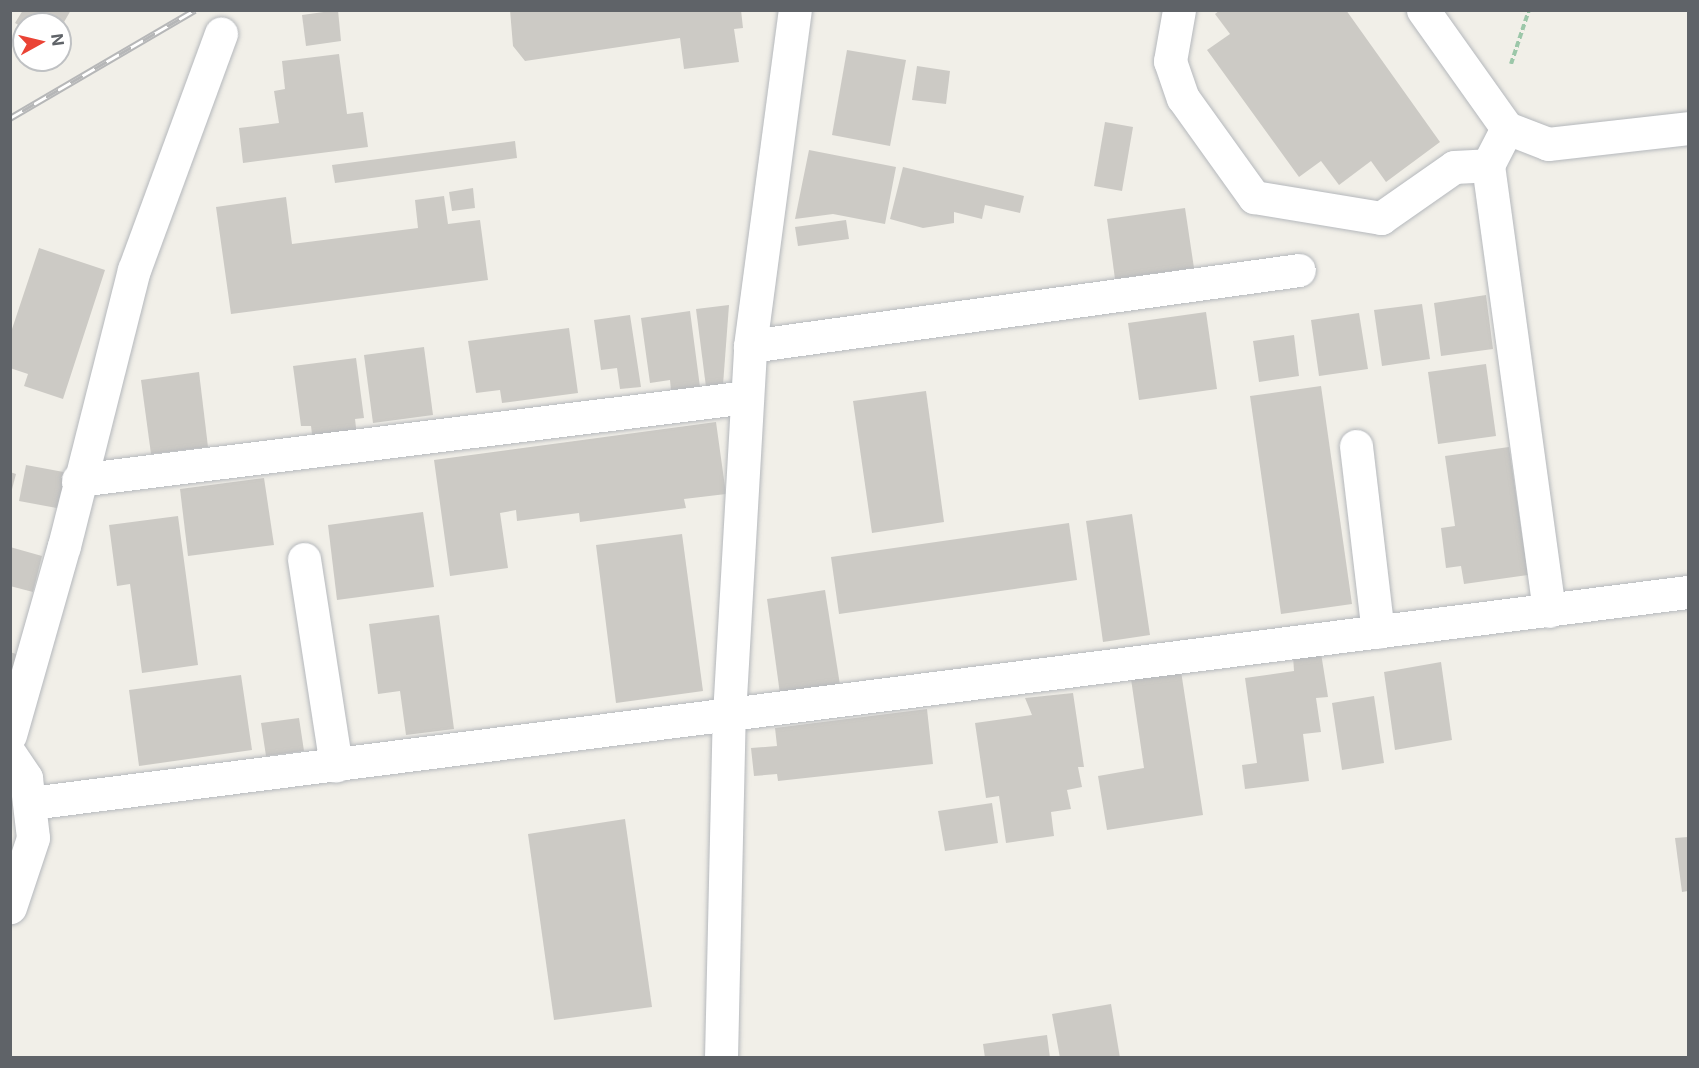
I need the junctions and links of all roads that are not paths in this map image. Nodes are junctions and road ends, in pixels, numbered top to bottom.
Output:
1 (795, 10) edge
2 (1179, 10) edge
3 (1424, 10) edge
4 (221, 34) dead end
5 (1500, 118) junction
6 (1689, 128) edge
7 (1488, 165) junction
8 (1299, 270) dead end
9 (750, 346) junction
10 (747, 397) junction
11 (1356, 446) dead end
12 (78, 480) junction
13 (304, 559) dead end
14 (1689, 592) edge
15 (1549, 611) junction
16 (1378, 632) junction
17 (729, 715) junction
18 (10, 735) edge
19 (10, 754) edge
20 (336, 766) junction
21 (31, 803) junction
22 (10, 907) edge
23 (721, 1058) edge

1 - 9 street
2 - 7 street
3 - 5 street
4 - 12 street
5 - 6 street
5 - 7 street
7 - 15 street
8 - 9 street
9 - 10 street
10 - 12 street
10 - 17 street
11 - 16 street
12 - 18 street
13 - 20 street
14 - 15 street
15 - 16 street
16 - 17 street
17 - 20 street
17 - 23 street
19 - 21 street
20 - 21 street
21 - 22 street

